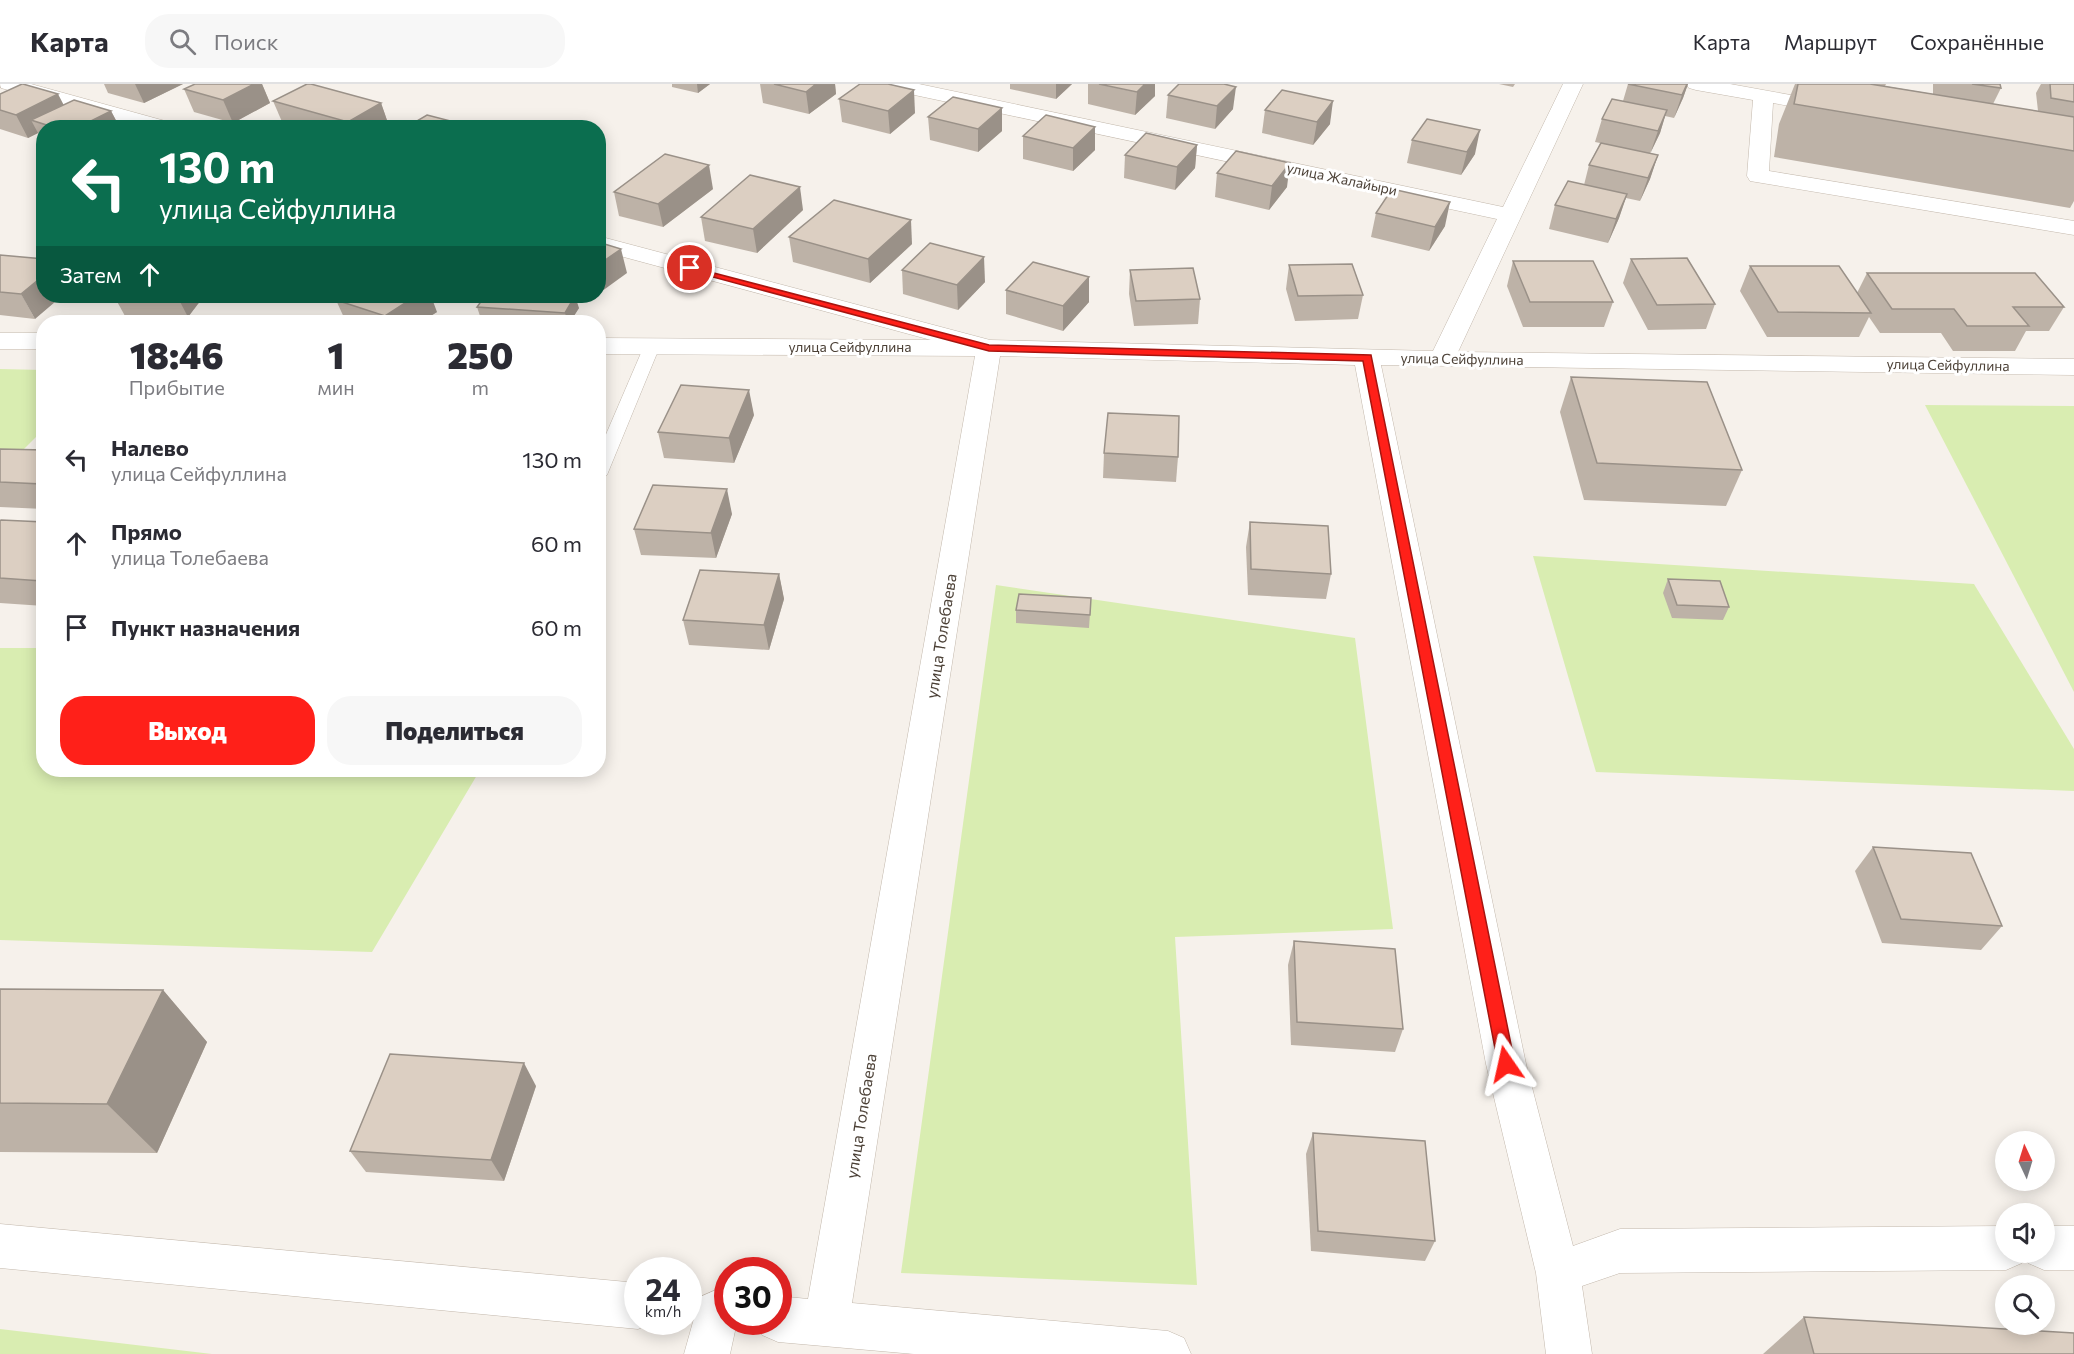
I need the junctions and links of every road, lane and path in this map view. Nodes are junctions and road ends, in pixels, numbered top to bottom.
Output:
1 (8, 84) edge
2 (891, 84) edge
3 (1573, 84) edge
4 (1696, 84) edge
5 (1763, 96) junction
6 (1855, 112) edge
7 (140, 120) edge
8 (1511, 215) junction
9 (2074, 228) edge
10 (606, 245) edge
11 (0, 341) edge
12 (36, 342) edge
13 (606, 346) edge
14 (652, 346) junction
15 (989, 348) junction
16 (1367, 357) junction
17 (1443, 360) junction
18 (2074, 367) edge
19 (606, 457) edge
20 (0, 1246) edge
21 (1995, 1248) edge
22 (2055, 1248) edge
23 (2074, 1248) edge
24 (1558, 1274) junction
25 (624, 1305) edge
26 (792, 1320) edge
27 (826, 1323) junction
28 (1106, 1351) edge
29 (1168, 1354) edge
30 (1569, 1354) edge

1 - 7 street
2 - 8 street, улица Жалайыри
3 - 8 street
4 - 5 street
5 - 6 street
5 - 9 street
8 - 17 street
10 - 15 street
11 - 12 street
13 - 14 street, улица Сейфуллина
14 - 15 street, улица Сейфуллина
14 - 19 lane
15 - 16 street, улица Сейфуллина
15 - 27 street, улица Толебаева
16 - 17 street, улица Сейфуллина
16 - 24 street
17 - 18 street, улица Сейфуллина
20 - 25 street
21 - 24 street
22 - 23 street
24 - 30 street
26 - 27 street
27 - 28 street
28 - 29 street

